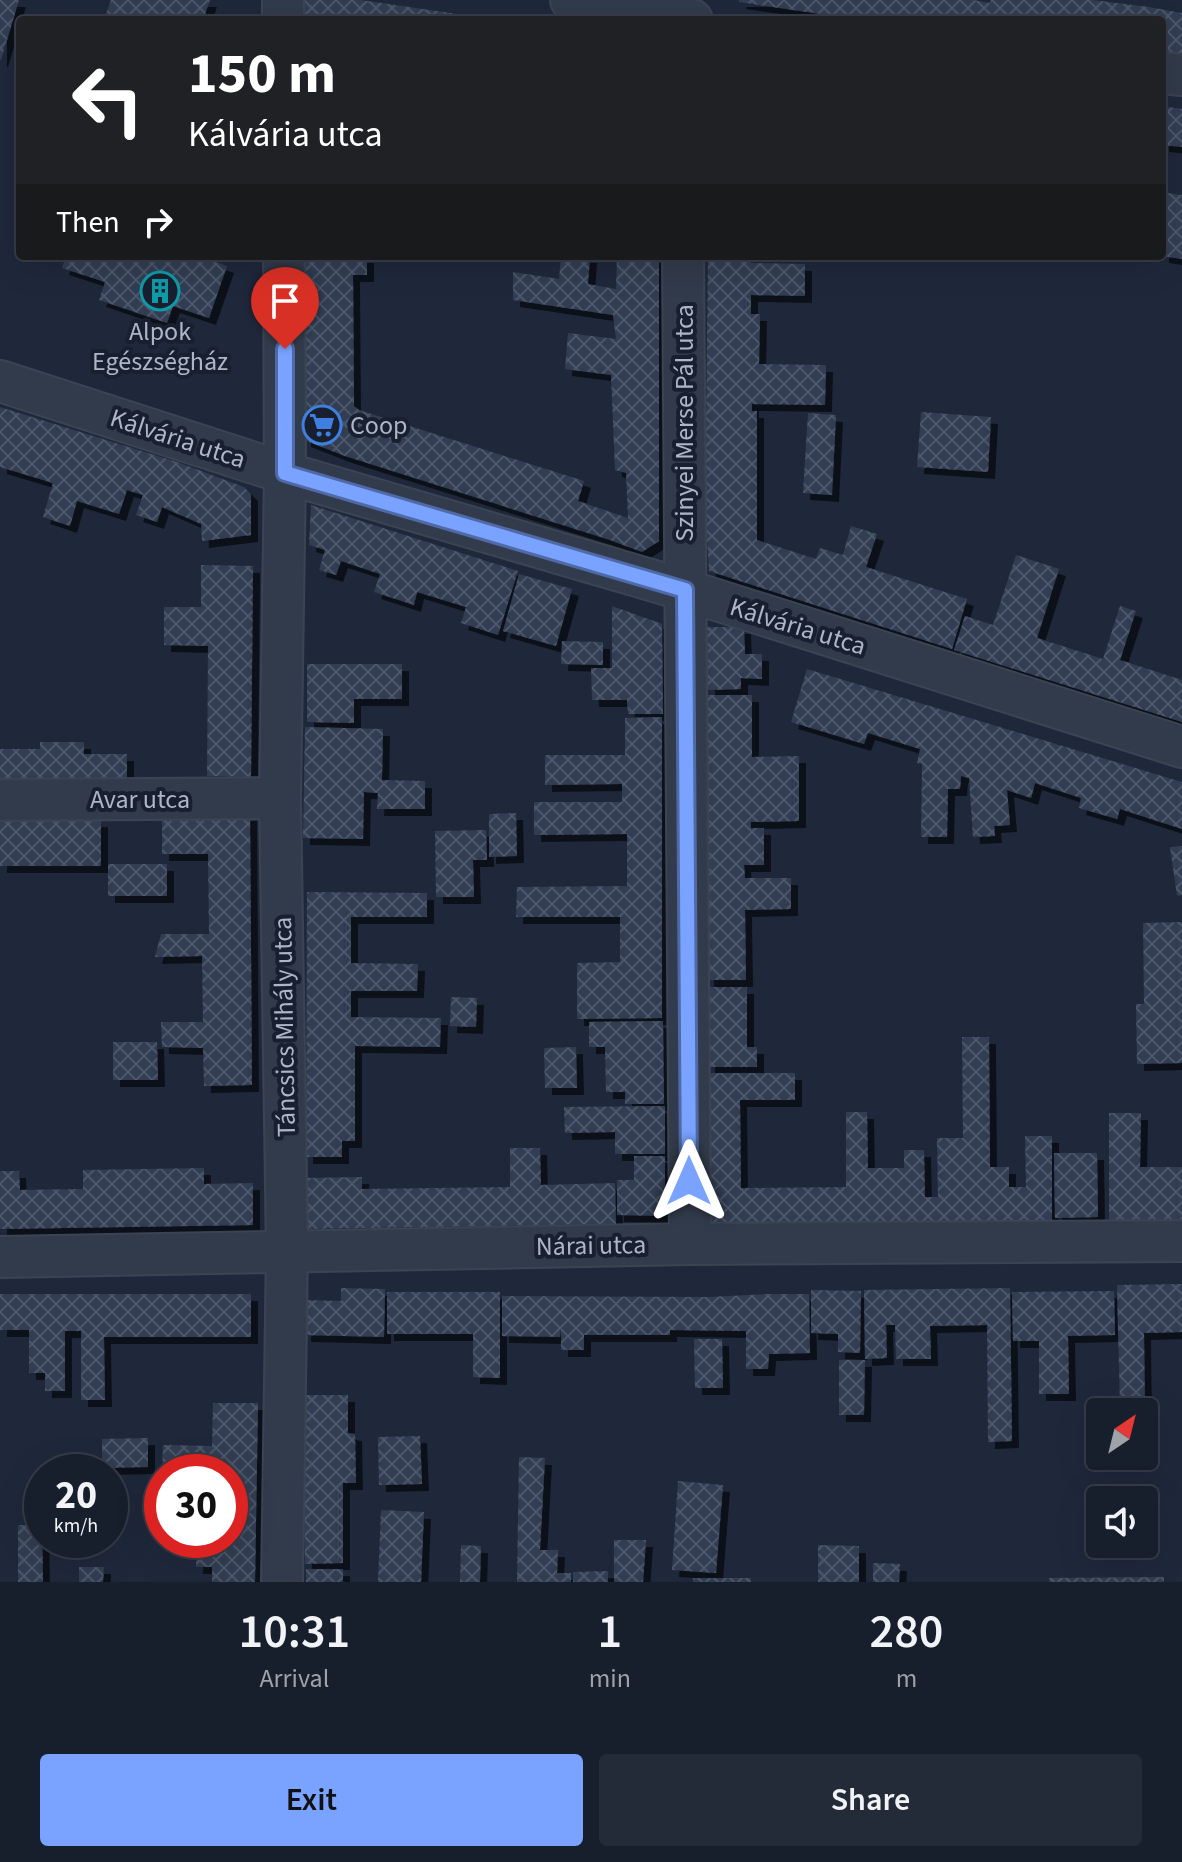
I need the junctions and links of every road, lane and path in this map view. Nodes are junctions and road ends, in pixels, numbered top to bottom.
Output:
1 (571, 0) edge
2 (685, 15) edge
3 (284, 260) edge
4 (683, 260) edge
5 (0, 381) edge
6 (285, 473) junction
7 (685, 590) junction
8 (1182, 747) edge
9 (280, 798) junction
10 (0, 800) edge
11 (1182, 1241) edge
12 (690, 1244) junction
13 (287, 1250) junction
14 (0, 1257) edge
15 (282, 1582) edge

1 - 2 street
3 - 6 street, Táncsics Mihály utca
4 - 7 street, Szinyei Merse Pál utca
5 - 6 street, Kálvária utca
6 - 7 street, Kálvária utca
6 - 9 street, Táncsics Mihály utca
7 - 8 street, Kálvária utca
7 - 12 street, Szinyei Merse Pál utca
9 - 10 street, Avar utca
9 - 13 street, Táncsics Mihály utca
11 - 12 street, Nárai utca
12 - 13 street, Nárai utca
13 - 14 street, Nárai utca
13 - 15 street, Táncsics Mihály utca

